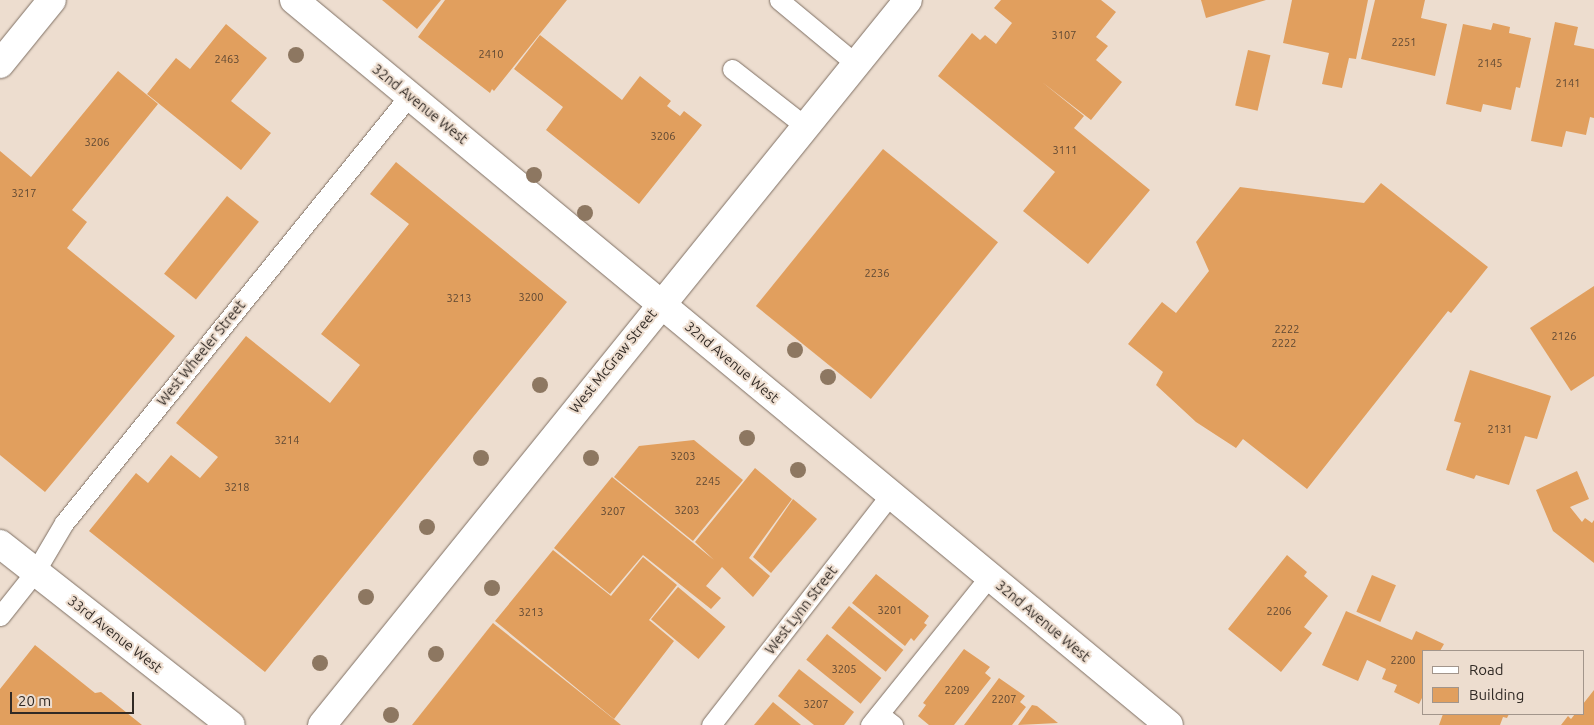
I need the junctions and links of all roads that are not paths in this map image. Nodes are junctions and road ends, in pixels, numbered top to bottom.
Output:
1 (52, 0) edge
2 (294, 0) edge
3 (779, 0) edge
4 (908, 0) edge
5 (0, 64) edge
6 (856, 64) junction
7 (732, 69) dead end
8 (410, 96) junction
9 (805, 126) junction
10 (661, 302) junction
11 (891, 494) junction
12 (0, 544) edge
13 (36, 572) junction
14 (990, 576) junction
15 (0, 616) edge
16 (881, 721) edge
17 (231, 725) edge
18 (322, 725) edge
19 (711, 725) edge
20 (1169, 725) edge

1 - 5 street
2 - 8 street, 32nd Avenue West
3 - 6 lane
4 - 6 street, West McGraw Street
6 - 9 street, West McGraw Street
7 - 9 lane
8 - 10 street, 32nd Avenue West
8 - 13 lane, West Wheeler Street
9 - 10 street, West McGraw Street
10 - 11 street, 32nd Avenue West
10 - 18 street, West McGraw Street
11 - 14 street, 32nd Avenue West
11 - 19 lane, West Lynn Street
12 - 13 street, 33rd Avenue West
13 - 15 lane, West Wheeler Street
13 - 17 street, 33rd Avenue West
14 - 16 lane
14 - 20 street, 32nd Avenue West

